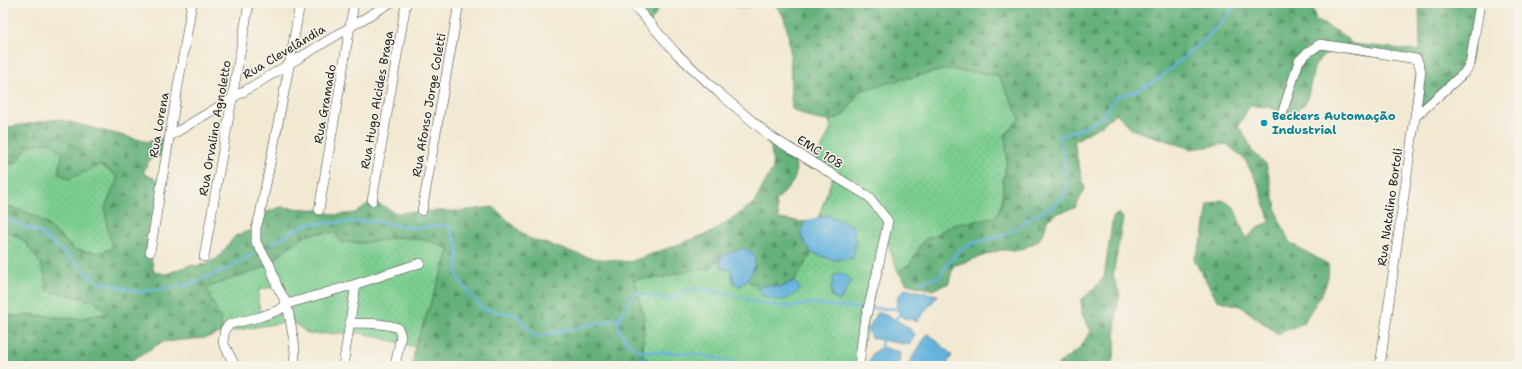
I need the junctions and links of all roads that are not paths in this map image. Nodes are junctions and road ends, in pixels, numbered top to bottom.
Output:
1 (192, 3) edge
2 (249, 3) edge
3 (300, 3) edge
4 (354, 3) edge
5 (390, 3) edge
6 (406, 3) edge
7 (459, 3) edge
8 (632, 3) edge
9 (1480, 3) edge
10 (350, 26) junction
11 (290, 62) junction
12 (232, 97) junction
13 (1282, 114) dead end
14 (1415, 117) junction
15 (170, 136) junction
16 (372, 201) dead end
17 (319, 210) dead end
18 (422, 211) dead end
19 (150, 252) dead end
20 (204, 257) dead end
21 (420, 263) dead end
22 (356, 284) junction
23 (287, 304) junction
24 (350, 323) junction
25 (235, 366) edge
26 (294, 366) edge
27 (343, 366) edge
28 (395, 366) edge
29 (859, 366) edge
30 (1380, 366) edge

1 - 15 street, Rua Lorena
2 - 12 street, Rua Orvalino Agnoletto
3 - 11 street
4 - 10 street, Rua Gramado
5 - 10 street, Rua Clevelândia
6 - 16 street, Rua Hugo Alcides Braga
7 - 18 street, Rua Afonso Jorge Coletti
8 - 29 street, EMC 108
9 - 14 street
10 - 11 street, Rua Clevelândia
10 - 17 street, Rua Gramado
11 - 12 street, Rua Clevelândia
11 - 23 street
12 - 15 street, Rua Clevelândia
12 - 20 street, Rua Orvalino Agnoletto
13 - 14 street, Rua Natalino Bortoli
14 - 30 street, Rua Natalino Bortoli
15 - 19 street, Rua Lorena
21 - 22 street
22 - 23 street
22 - 24 street
23 - 25 street
23 - 26 street
24 - 27 street
24 - 28 street

